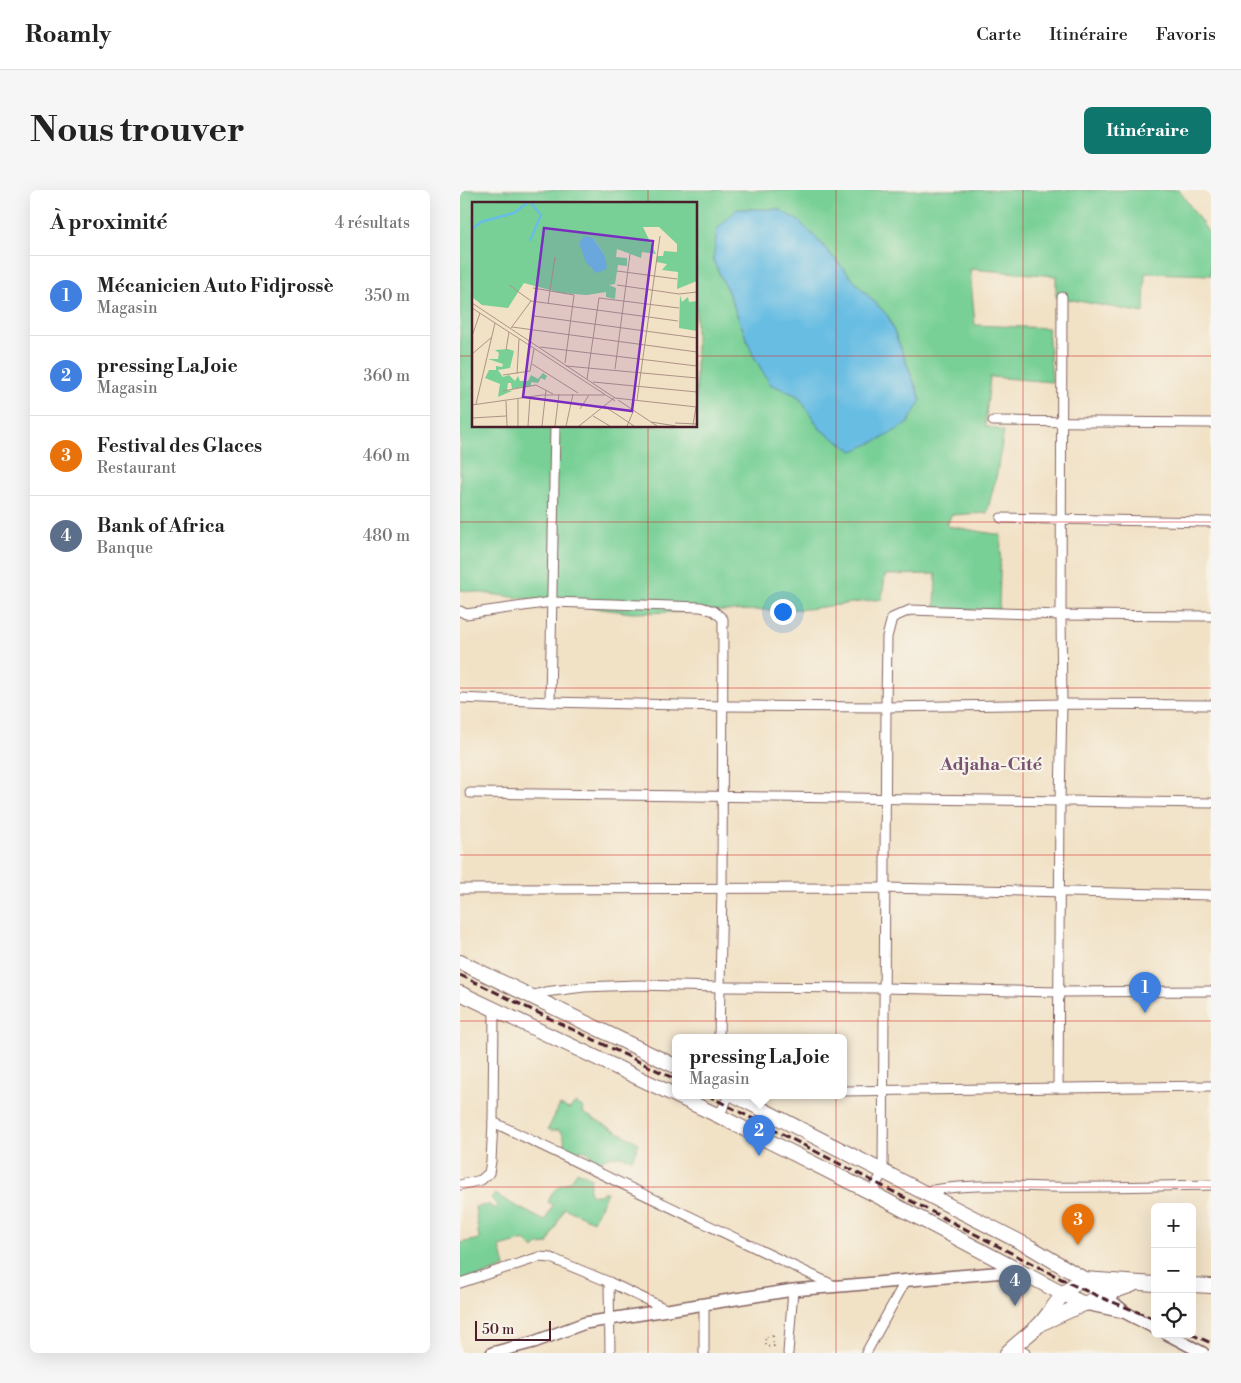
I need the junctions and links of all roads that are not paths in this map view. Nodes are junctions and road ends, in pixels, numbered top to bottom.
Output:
1 (1062, 297) dead end
2 (993, 421) dead end
3 (1062, 422) junction
4 (1211, 423) edge
5 (555, 428) edge
6 (1001, 518) dead end
7 (1061, 519) junction
8 (1211, 522) edge
9 (552, 602) junction
10 (460, 611) edge
11 (1061, 615) junction
12 (1211, 616) edge
13 (460, 698) edge
14 (550, 702) junction
15 (1062, 704) junction
16 (1211, 705) edge
17 (724, 706) junction
18 (886, 707) junction
19 (470, 793) dead end
20 (722, 796) junction
21 (886, 799) junction
22 (1060, 801) junction
23 (1211, 803) edge
24 (722, 888) junction
25 (885, 888) junction
26 (460, 889) edge
27 (1059, 891) junction
28 (1211, 895) edge
29 (460, 962) edge
30 (721, 988) junction
31 (884, 988) junction
32 (1211, 991) edge
33 (460, 992) edge
34 (1059, 992) junction
35 (530, 996) junction
36 (494, 1008) junction
37 (719, 1034) edge
38 (672, 1065) edge
39 (1211, 1086) edge
40 (1058, 1088) junction
41 (847, 1091) edge
42 (884, 1091) junction
43 (672, 1093) edge
44 (684, 1099) edge
45 (727, 1099) edge
46 (742, 1099) edge
47 (719, 1116) junction
48 (493, 1122) junction
49 (883, 1171) junction
50 (460, 1185) edge
51 (1211, 1185) edge
52 (922, 1192) junction
53 (872, 1194) junction
54 (1017, 1271) junction
55 (1084, 1279) junction
56 (906, 1280) junction
57 (609, 1282) junction
58 (460, 1283) edge
59 (1135, 1284) junction
60 (1151, 1284) edge
61 (1196, 1285) edge
62 (836, 1286) junction
63 (1211, 1286) edge
64 (793, 1290) junction
65 (1063, 1294) junction
66 (1104, 1295) junction
67 (704, 1304) junction
68 (1085, 1304) junction
69 (668, 1310) junction
70 (1126, 1313) junction
71 (610, 1319) junction
72 (1039, 1324) junction
73 (1151, 1326) edge
74 (1175, 1338) edge
75 (509, 1351) edge
76 (1015, 1351) edge
77 (492, 1353) edge
78 (610, 1353) edge
79 (704, 1353) edge
80 (788, 1353) edge
81 (866, 1353) edge
82 (1203, 1353) edge

1 - 3 street
2 - 3 street
3 - 4 street
3 - 7 street
5 - 9 street
6 - 7 street
7 - 8 street
7 - 11 street
9 - 10 street
9 - 14 street
9 - 17 street
11 - 12 street
11 - 15 street
11 - 18 street
13 - 14 street
14 - 17 street
15 - 16 street
15 - 18 street
15 - 22 street
17 - 18 street
17 - 20 street
18 - 21 street
19 - 20 street
20 - 21 street
20 - 24 street
21 - 22 street
21 - 25 street
22 - 23 street
22 - 27 street
24 - 25 street
24 - 26 street
24 - 30 street
25 - 27 street
25 - 31 street
27 - 28 street
27 - 34 street
29 - 35 main road
30 - 31 street
30 - 35 street
30 - 37 street
31 - 34 street
31 - 42 street
32 - 34 street
33 - 36 main road
34 - 40 street
35 - 38 main road
36 - 43 main road
36 - 48 street
39 - 40 street
40 - 42 street
41 - 42 street
42 - 49 street
44 - 47 main road
45 - 47 street
46 - 49 main road
47 - 53 main road
48 - 50 street
48 - 62 street
49 - 52 main road
49 - 53 street
51 - 52 street
52 - 55 main road
53 - 54 main road
54 - 56 street
54 - 65 main road
55 - 59 main road
55 - 65 main road
55 - 66 main road
56 - 62 street
56 - 81 street
57 - 58 street
57 - 69 street
57 - 71 street
59 - 60 main road
59 - 66 main road
61 - 63 main road
62 - 64 street
64 - 67 street
64 - 80 street
65 - 68 main road
65 - 72 main road
66 - 68 main road
66 - 70 street
67 - 69 street
67 - 79 street
68 - 70 street
68 - 72 main road
69 - 71 street
70 - 73 street
71 - 75 street
71 - 78 street
72 - 76 main road
74 - 82 street
75 - 77 street

